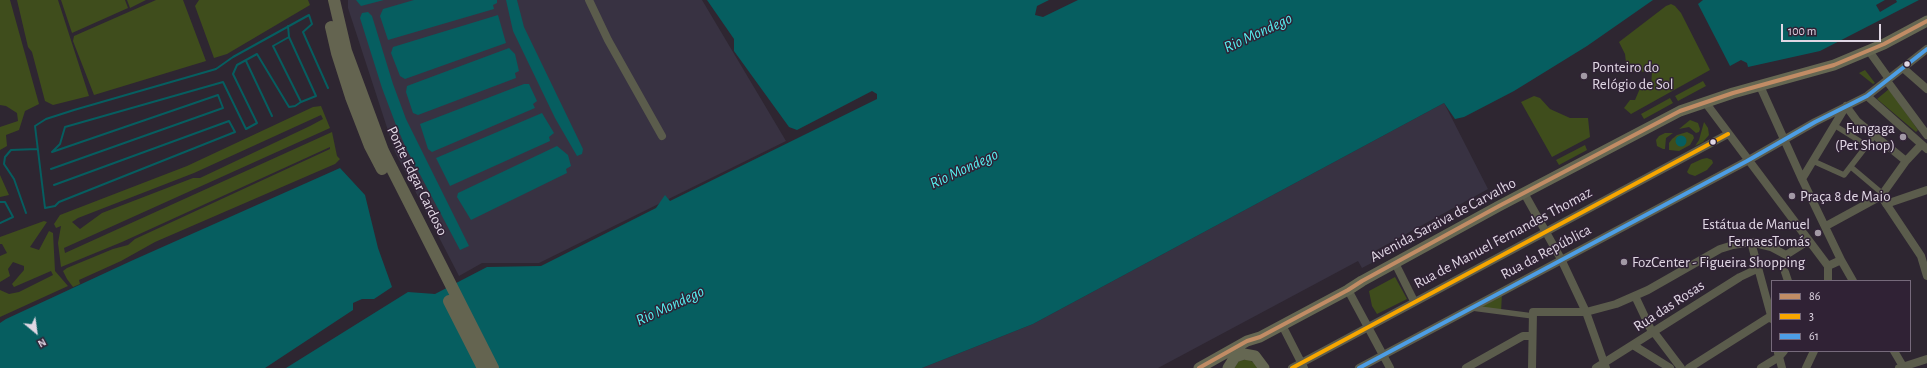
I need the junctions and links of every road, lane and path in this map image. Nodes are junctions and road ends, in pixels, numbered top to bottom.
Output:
1 (326, 0) edge
2 (334, 0) edge
3 (589, 0) edge
4 (1927, 21) edge
5 (1927, 49) edge
6 (1869, 51) junction
7 (1903, 68) junction
8 (1888, 80) junction
9 (1760, 86) junction
10 (1927, 89) edge
11 (1867, 96) junction
12 (1705, 102) junction
13 (1846, 106) junction
14 (1834, 125) junction
15 (1728, 134) junction
16 (1875, 135) junction
17 (1926, 135) edge
18 (662, 136) dead end
19 (1784, 139) junction
20 (1866, 146) junction
21 (1924, 147) edge
22 (1747, 161) junction
23 (1813, 161) junction
24 (1906, 161) junction
25 (1851, 167) junction
26 (1802, 179) junction
27 (1927, 190) edge
28 (1524, 193) junction
29 (1882, 195) junction
30 (1886, 204) junction
31 (1826, 226) junction
32 (1544, 232) junction
33 (1808, 241) junction
34 (1751, 242) junction
35 (1561, 260) junction
36 (1841, 260) junction
37 (1395, 263) junction
38 (1828, 266) junction
39 (1757, 269) junction
40 (1785, 272) dead end
41 (1927, 276) edge
42 (1788, 280) edge
43 (1828, 280) edge
44 (1852, 280) edge
45 (1348, 290) junction
46 (1635, 296) junction
47 (1414, 301) junction
48 (1471, 308) junction
49 (1586, 312) junction
50 (1771, 313) edge
51 (1533, 314) junction
52 (1282, 325) junction
53 (1368, 327) junction
54 (1652, 332) junction
55 (1532, 336) junction
56 (1260, 337) junction
57 (1633, 345) junction
58 (1814, 352) edge
59 (1894, 352) edge
60 (1780, 353) edge
61 (1383, 355) junction
62 (1255, 356) junction
63 (1233, 360) edge
64 (1927, 360) edge
65 (1303, 365) edge
66 (1203, 366) edge
67 (1605, 366) edge
68 (1692, 367) edge
69 (1902, 367) edge
70 (483, 368) edge
71 (493, 368) edge
72 (1222, 368) edge
73 (1264, 368) edge
74 (1292, 368) edge
75 (1359, 368) edge
76 (1390, 368) edge
77 (1466, 368) edge
78 (1532, 368) edge
79 (1596, 368) edge
80 (1670, 368) edge
81 (1681, 368) edge
82 (1761, 368) edge
83 (1782, 368) edge
84 (1806, 368) edge

1 - 70 main road, Ponte Edgar Cardoso
2 - 71 main road, Ponte Edgar Cardoso
3 - 18 street
4 - 6 main road, Avenida Saraiva de Carvalho
5 - 7 street
6 - 8 street
6 - 9 main road, Avenida Saraiva de Carvalho
7 - 8 street
7 - 10 street
8 - 11 street
8 - 17 street
9 - 12 main road, Avenida Saraiva de Carvalho
9 - 19 street
11 - 13 street
11 - 21 street
12 - 15 street
12 - 28 main road, Avenida Saraiva de Carvalho
13 - 14 street
13 - 16 street
13 - 19 street
14 - 20 street
14 - 23 street
15 - 22 street
15 - 32 street, Rua de Manuel Fernandes Thomaz
16 - 20 street
16 - 24 street
19 - 22 street
19 - 26 street
20 - 25 street
21 - 24 street
22 - 33 street
22 - 35 street, Rua da República
23 - 25 street
23 - 26 street
24 - 29 street
25 - 29 street
26 - 31 street
27 - 30 street
28 - 32 street
28 - 37 main road, Avenida Saraiva de Carvalho
29 - 30 street
29 - 31 street
30 - 41 street
31 - 36 street
32 - 35 street
32 - 47 street, Rua de Manuel Fernandes Thomaz
33 - 34 street
33 - 38 street
34 - 39 street
34 - 46 street
35 - 48 street, Rua da República
35 - 49 street
36 - 38 street
36 - 44 street
37 - 45 main road, Avenida Saraiva de Carvalho
37 - 47 street
38 - 43 street
39 - 50 street
39 - 54 street, Rua das Rosas
40 - 42 street
45 - 52 main road, Avenida Saraiva de Carvalho
45 - 53 street
46 - 49 street
46 - 54 street
47 - 53 street, Rua de Manuel Fernandes Thomaz
48 - 51 street
48 - 61 street, Rua da República
49 - 51 street
49 - 67 street
50 - 68 street
51 - 55 street
52 - 56 main road, Avenida Saraiva de Carvalho
52 - 65 street
53 - 61 street
53 - 65 street, Rua de Manuel Fernandes Thomaz
54 - 57 street, Rua das Rosas
54 - 81 street
55 - 77 street
55 - 78 street
56 - 62 main road
56 - 63 main road
56 - 66 main road, Avenida Saraiva de Carvalho
57 - 67 street, Rua das Rosas
57 - 80 street
58 - 84 street
59 - 69 street
60 - 82 street
60 - 83 street
61 - 75 street, Rua da República
61 - 76 street
62 - 63 main road
62 - 73 main road
63 - 66 main road
64 - 69 street
65 - 74 street, Rua de Manuel Fernandes Thomaz
66 - 72 main road
67 - 79 street, Rua das Rosas

